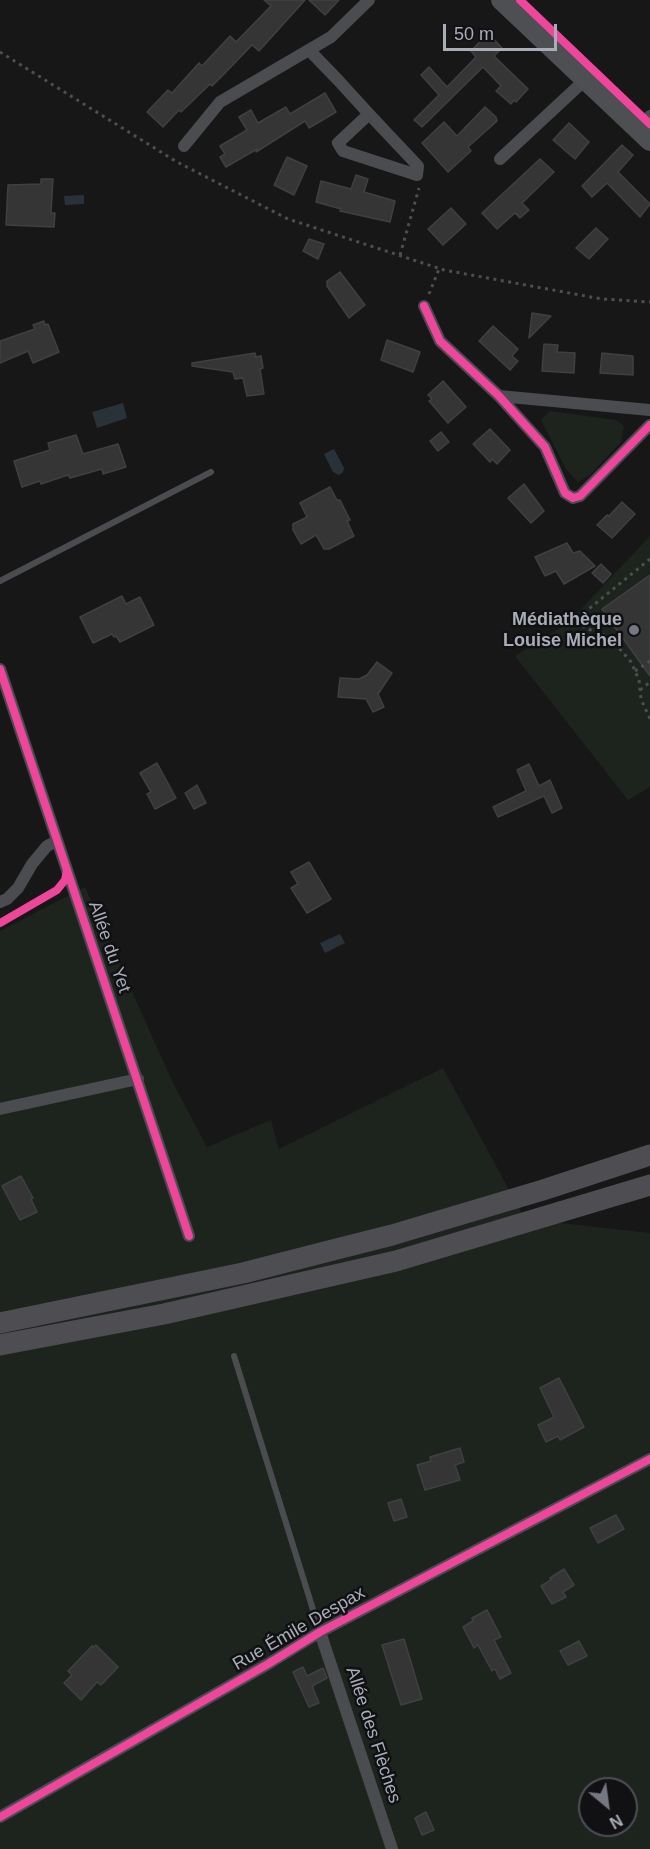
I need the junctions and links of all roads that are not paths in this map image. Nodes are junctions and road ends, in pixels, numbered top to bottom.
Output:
1 (369, 0) edge
2 (501, 0) edge
3 (309, 50) junction
4 (586, 79) junction
5 (369, 114) junction
6 (643, 121) edge
7 (650, 141) edge
8 (184, 146) dead end
9 (500, 159) dead end
10 (424, 306) road end
11 (499, 396) junction
12 (650, 410) edge
13 (650, 425) edge
14 (211, 472) dead end
15 (0, 581) edge
16 (0, 669) edge
17 (57, 842) junction
18 (0, 902) edge
19 (138, 1079) junction
20 (0, 1109) edge
21 (650, 1155) edge
22 (650, 1185) edge
23 (189, 1236) dead end
24 (0, 1323) edge
25 (0, 1345) edge
26 (234, 1356) dead end
27 (650, 1459) edge
28 (320, 1632) junction
29 (0, 1817) edge
30 (392, 1849) edge

1 - 3 street
2 - 4 main road
3 - 5 street
3 - 8 street
4 - 6 main road
4 - 9 street
5 - 5 street
6 - 7 main road
10 - 11 street
11 - 12 street
11 - 13 street
14 - 15 lane
16 - 17 street, Allée du Yet
17 - 18 street
17 - 19 street, Allée du Yet
19 - 20 street
19 - 23 street, Allée du Yet
21 - 24 highway
22 - 25 highway
26 - 28 lane
27 - 28 street, Rue Émile Despax
28 - 29 street, Rue Émile Despax
28 - 30 street, Allée des Flèches

